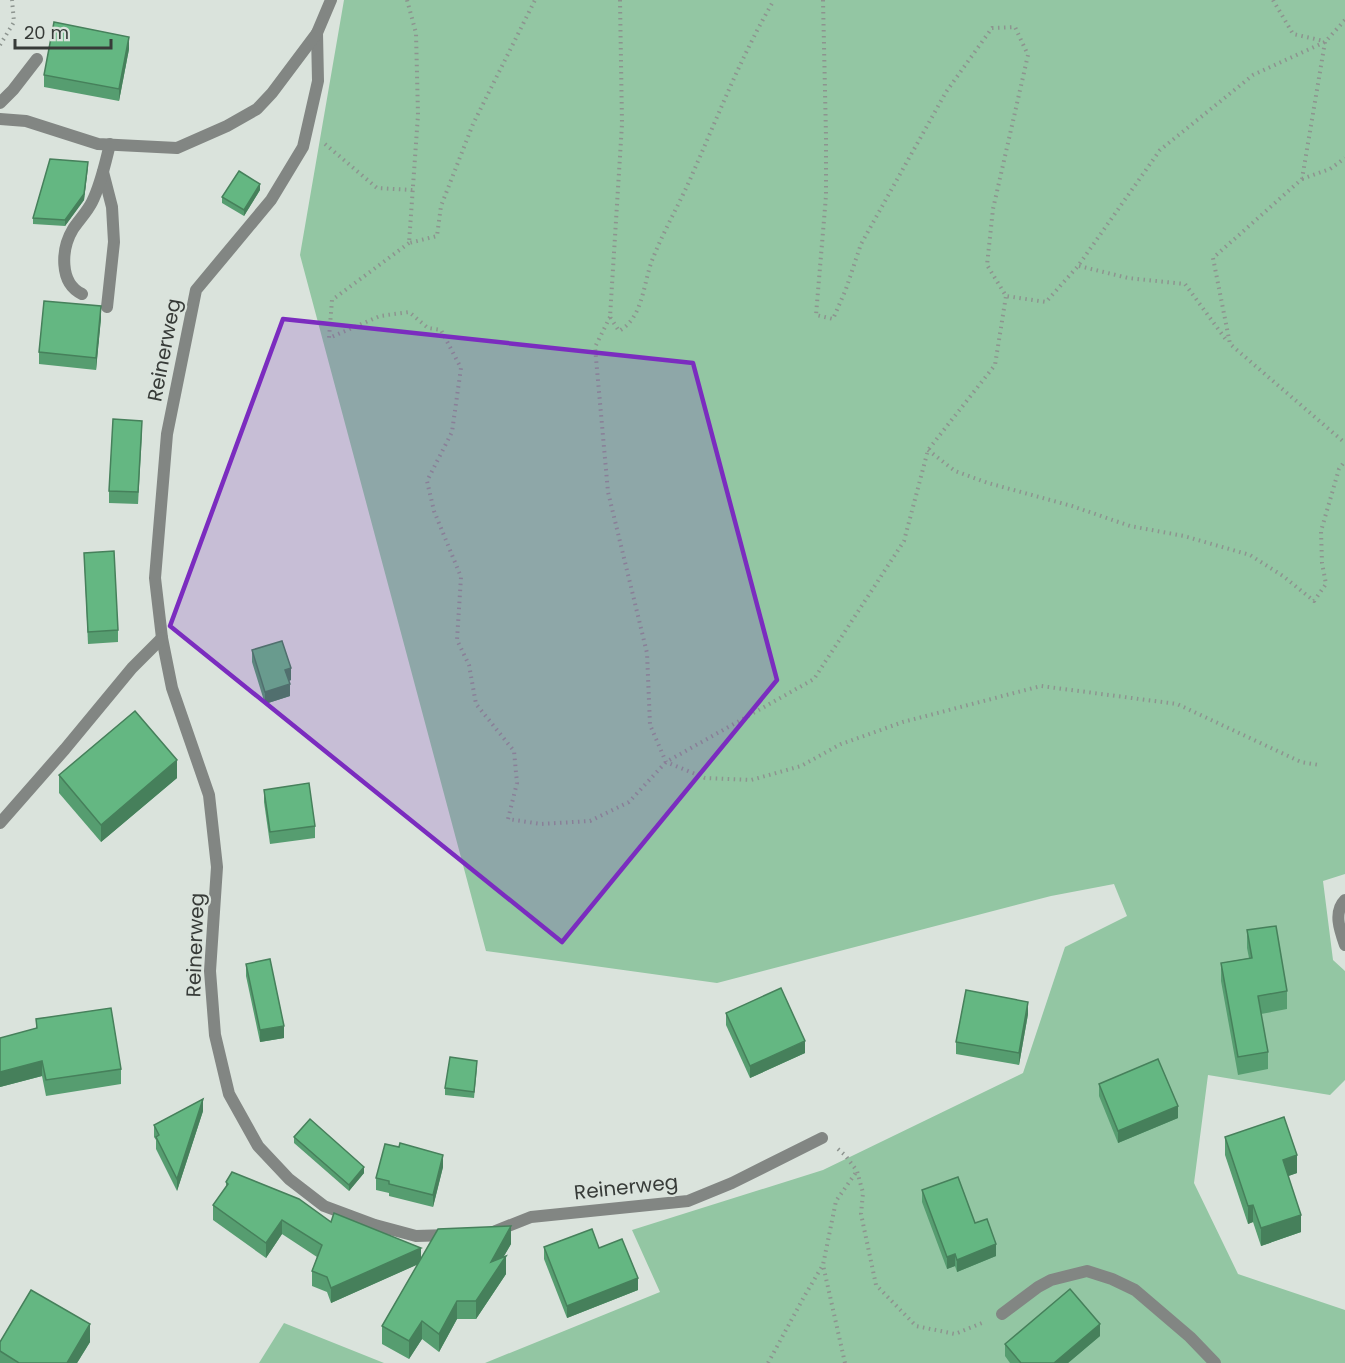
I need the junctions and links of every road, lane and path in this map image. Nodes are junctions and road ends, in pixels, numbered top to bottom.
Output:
1 (12, 0) edge
2 (331, 0) edge
3 (407, 0) edge
4 (535, 0) edge
5 (620, 0) edge
6 (774, 0) edge
7 (823, 0) edge
8 (1273, 0) edge
9 (1345, 20) edge
10 (317, 33) junction
11 (1325, 42) junction
12 (0, 45) edge
13 (37, 59) dead end
14 (0, 103) edge
15 (0, 119) edge
16 (307, 129) junction
17 (110, 144) junction
18 (1345, 158) edge
19 (103, 172) junction
20 (1302, 179) junction
21 (413, 190) junction
22 (409, 243) junction
23 (1078, 266) junction
24 (82, 294) dead end
25 (1006, 296) junction
26 (107, 307) dead end
27 (610, 317) junction
28 (1230, 344) junction
29 (1345, 443) edge
30 (928, 450) junction
31 (1345, 461) edge
32 (162, 638) junction
33 (666, 762) junction
34 (1319, 765) dead end
35 (0, 823) edge
36 (1345, 900) edge
37 (1345, 945) edge
38 (822, 1138) joint
39 (856, 1171) junction
40 (462, 1235) edge
41 (485, 1235) edge
42 (824, 1265) junction
43 (1002, 1314) joint
44 (768, 1363) edge
45 (845, 1363) edge
46 (1215, 1363) edge

1 - 12 path
2 - 10 street
3 - 21 path
4 - 22 path
5 - 27 path
6 - 27 path
7 - 25 path
8 - 11 path
9 - 11 path
10 - 16 street, Reinerweg
10 - 17 street
11 - 20 path
11 - 23 path
13 - 14 street
15 - 17 street
16 - 21 path
16 - 32 street, Reinerweg
17 - 19 street
18 - 20 path
19 - 24 street
19 - 26 street
20 - 28 path
21 - 22 path
22 - 33 path
23 - 25 path
23 - 28 path
25 - 30 path
27 - 33 path
28 - 29 path
30 - 31 path
30 - 33 path
32 - 35 street
32 - 40 street, Reinerweg
33 - 34 path
36 - 37 street
38 - 39 path
38 - 41 street, Reinerweg
39 - 42 path
39 - 43 path
42 - 44 path
42 - 45 path
43 - 46 street

